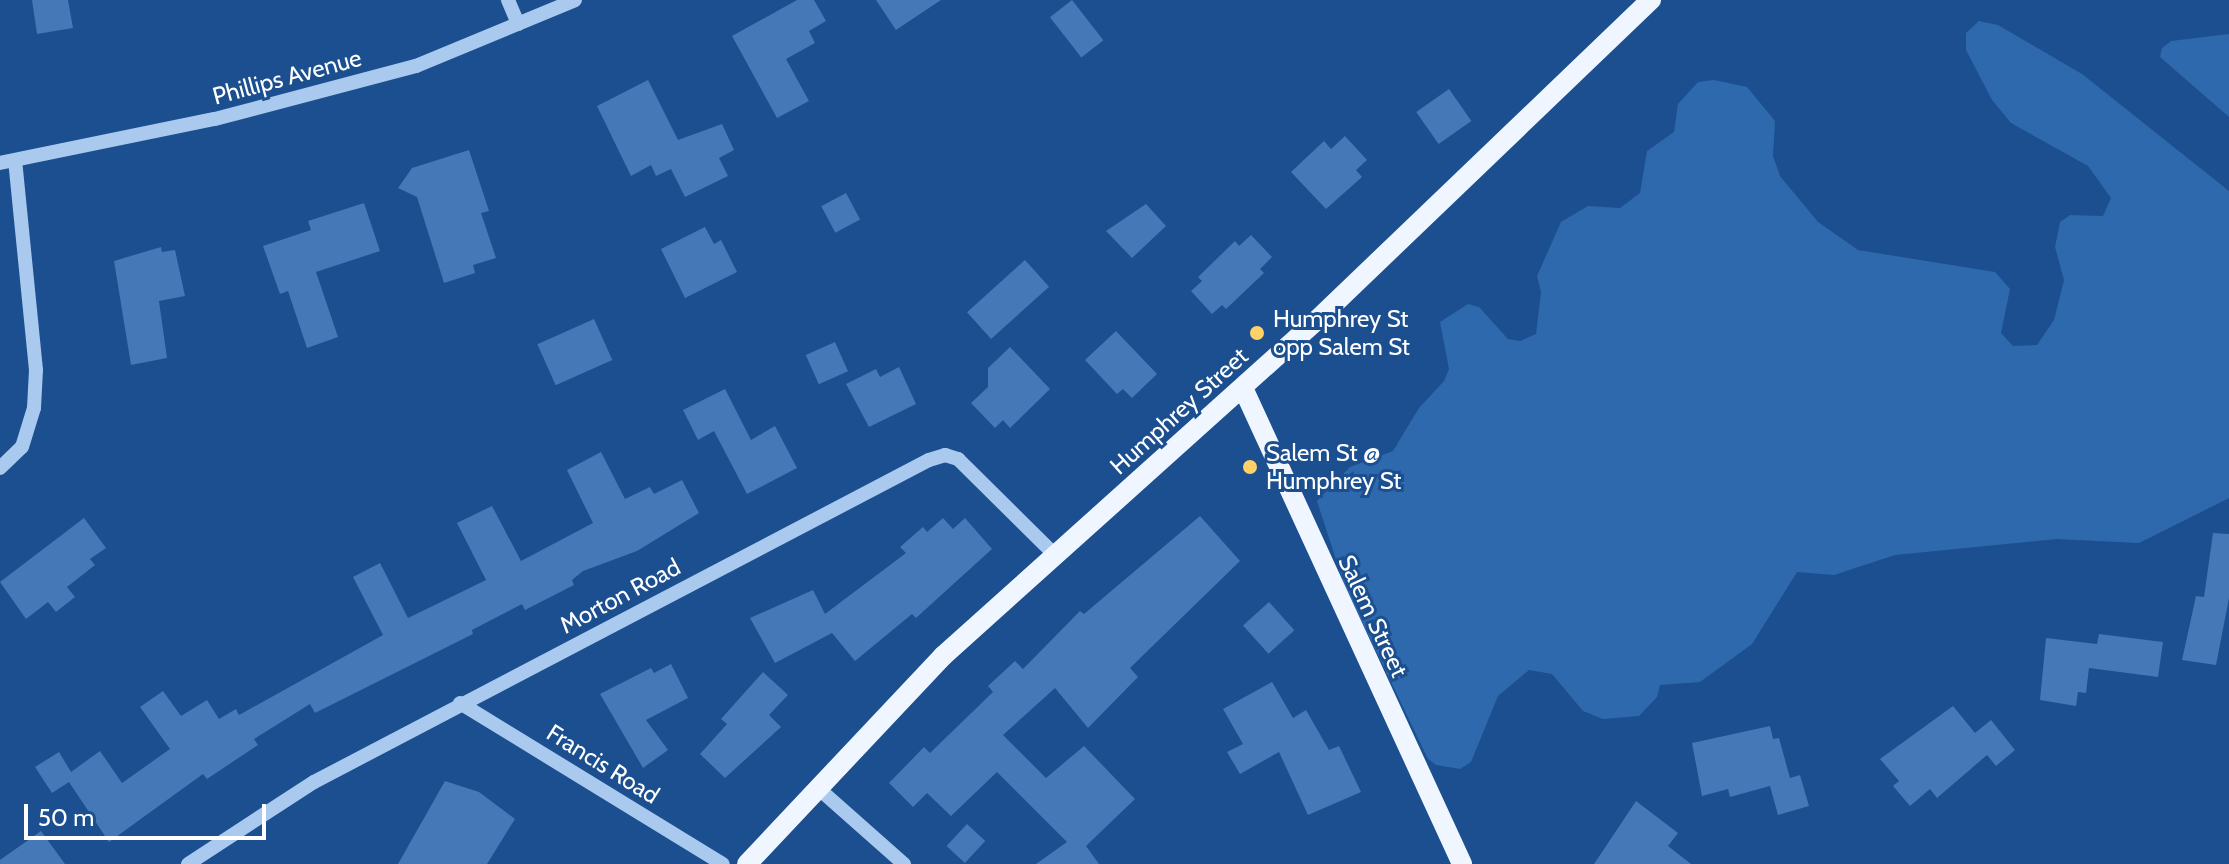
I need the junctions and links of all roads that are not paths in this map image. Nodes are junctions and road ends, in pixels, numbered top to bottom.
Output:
1 (508, 0) edge
2 (575, 0) edge
3 (1651, 0) edge
4 (518, 24) junction
5 (7, 162) edge
6 (1243, 388) junction
7 (0, 468) edge
8 (1057, 557) junction
9 (460, 703) junction
10 (818, 788) junction
11 (188, 864) edge
12 (723, 864) edge
13 (747, 864) edge
14 (904, 864) edge
15 (1462, 864) edge

1 - 4 street
2 - 4 street, Phillips Avenue
3 - 6 main road, Humphrey Street
4 - 5 street, Phillips Avenue
5 - 7 street
6 - 8 main road, Humphrey Street
6 - 15 main road, Salem Street
8 - 9 street, Morton Road
8 - 10 main road, Humphrey Street
9 - 11 street, Morton Road
9 - 12 street, Francis Road
10 - 13 main road, Humphrey Street
10 - 14 street

